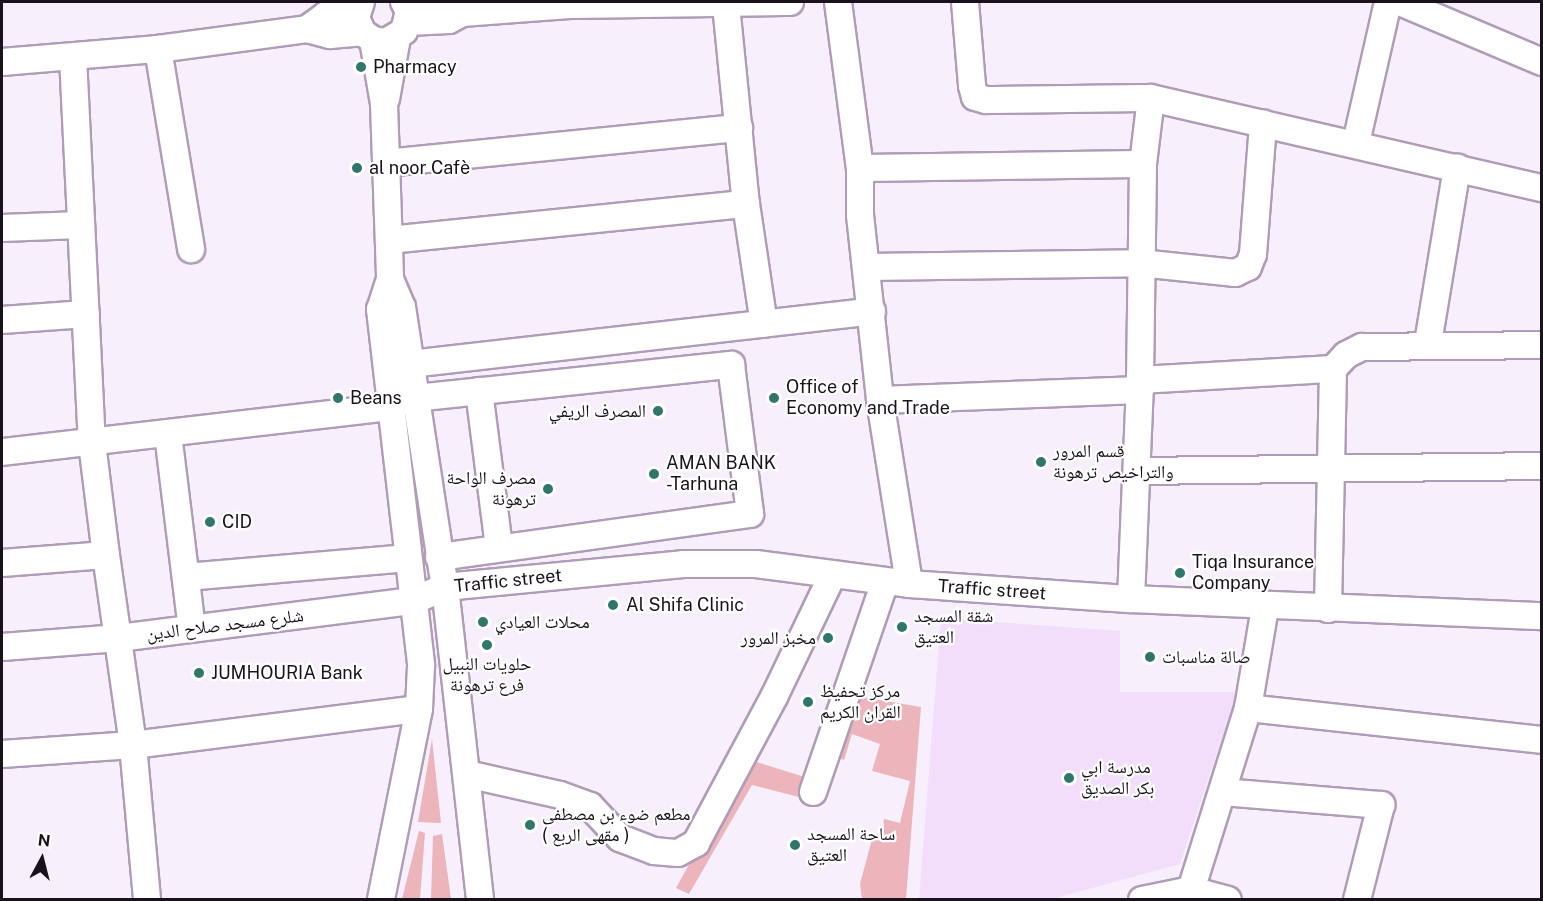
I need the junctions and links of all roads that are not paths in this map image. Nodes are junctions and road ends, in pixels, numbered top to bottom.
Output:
1 (361, 2) edge
2 (790, 2) edge
3 (838, 2) edge
4 (965, 2) edge
5 (1388, 2) edge
6 (1400, 2) edge
7 (726, 5) junction
8 (1436, 7) edge
9 (393, 22) edge
10 (307, 28) junction
11 (158, 49) junction
12 (73, 57) junction
13 (2, 62) edge
14 (1542, 62) edge
15 (1151, 98) junction
16 (1263, 123) junction
17 (739, 128) junction
18 (1356, 143) junction
19 (386, 163) junction
20 (1143, 164) junction
21 (1457, 167) junction
22 (860, 168) junction
23 (1542, 188) edge
24 (746, 204) junction
25 (80, 225) junction
26 (2, 228) edge
27 (389, 240) junction
28 (191, 249) dead end
29 (1140, 263) junction
30 (867, 267) junction
31 (390, 279) junction
32 (872, 311) junction
33 (86, 314) junction
34 (2, 320) edge
35 (764, 324) junction
36 (1428, 343) junction
37 (1542, 345) edge
38 (410, 364) junction
39 (1333, 369) junction
40 (1140, 385) junction
41 (479, 391) junction
42 (415, 398) junction
43 (880, 399) junction
44 (391, 407) junction
45 (168, 434) junction
46 (92, 443) junction
47 (2, 452) edge
48 (1542, 466) edge
49 (1331, 468) junction
50 (1137, 471) junction
51 (499, 548) junction
52 (106, 555) junction
53 (439, 556) junction
54 (408, 558) junction
55 (2, 563) edge
56 (833, 574) junction
57 (186, 577) junction
58 (897, 583) junction
59 (445, 587) junction
60 (1131, 599) junction
61 (413, 601) junction
62 (1265, 607) junction
63 (1328, 609) junction
64 (1542, 616) edge
65 (192, 629) junction
66 (120, 638) junction
67 (2, 647) edge
68 (1248, 708) junction
69 (419, 709) junction
70 (1542, 740) edge
71 (133, 745) junction
72 (2, 754) edge
73 (467, 774) junction
74 (813, 792) dead end
75 (1223, 792) junction
76 (1191, 890) junction
77 (147, 900) edge
78 (381, 900) edge
79 (480, 900) edge
80 (1142, 900) edge
81 (1228, 900) edge
82 (1357, 900) edge

1 - 9 street
1 - 10 street
2 - 7 street
3 - 22 street
4 - 15 street
5 - 18 street
6 - 8 street
7 - 9 street
7 - 17 street
8 - 14 street
9 - 10 street
9 - 19 street
10 - 11 street
11 - 12 street
11 - 28 street
12 - 13 street
12 - 25 street
15 - 16 street
15 - 20 street
16 - 18 street
16 - 29 street
17 - 19 street
17 - 24 street
18 - 21 street
19 - 27 street
20 - 22 street
20 - 29 street
21 - 23 street
21 - 36 street
22 - 30 street
24 - 27 street
24 - 35 street
25 - 26 street
25 - 33 street
27 - 31 street
29 - 30 street
29 - 40 street
30 - 32 street
31 - 38 street
31 - 44 street
32 - 35 street
32 - 43 street
33 - 34 street
33 - 46 street
35 - 38 street
36 - 37 street
36 - 39 street
38 - 42 street
39 - 40 street
39 - 49 street
40 - 43 street
40 - 50 street
41 - 42 street
41 - 51 street
41 - 51 street
42 - 53 street
43 - 58 street
44 - 45 street
44 - 54 street
45 - 46 street
45 - 57 street
46 - 47 street
46 - 52 street
48 - 49 street
49 - 50 street
49 - 63 street
50 - 60 street
51 - 53 street
52 - 55 street
52 - 66 street
53 - 59 street
54 - 57 street
54 - 61 street
56 - 58 street, Traffic street
56 - 59 street, Traffic street
56 - 73 street
57 - 65 street
58 - 60 street, Traffic street
58 - 74 street
59 - 61 street, شلرع مسجد صلاح الدين
59 - 73 street
60 - 62 street, Traffic street
61 - 65 street, شلرع مسجد صلاح الدين
61 - 69 street
62 - 63 street, Traffic street
62 - 68 street
63 - 64 street, Traffic street
65 - 66 street, شلرع مسجد صلاح الدين
66 - 67 street, شلرع مسجد صلاح الدين
66 - 71 street
68 - 70 street
68 - 75 street
69 - 71 street
69 - 78 street
71 - 72 street
71 - 77 street
73 - 79 street
75 - 76 street
75 - 82 street
76 - 80 street
76 - 81 street

